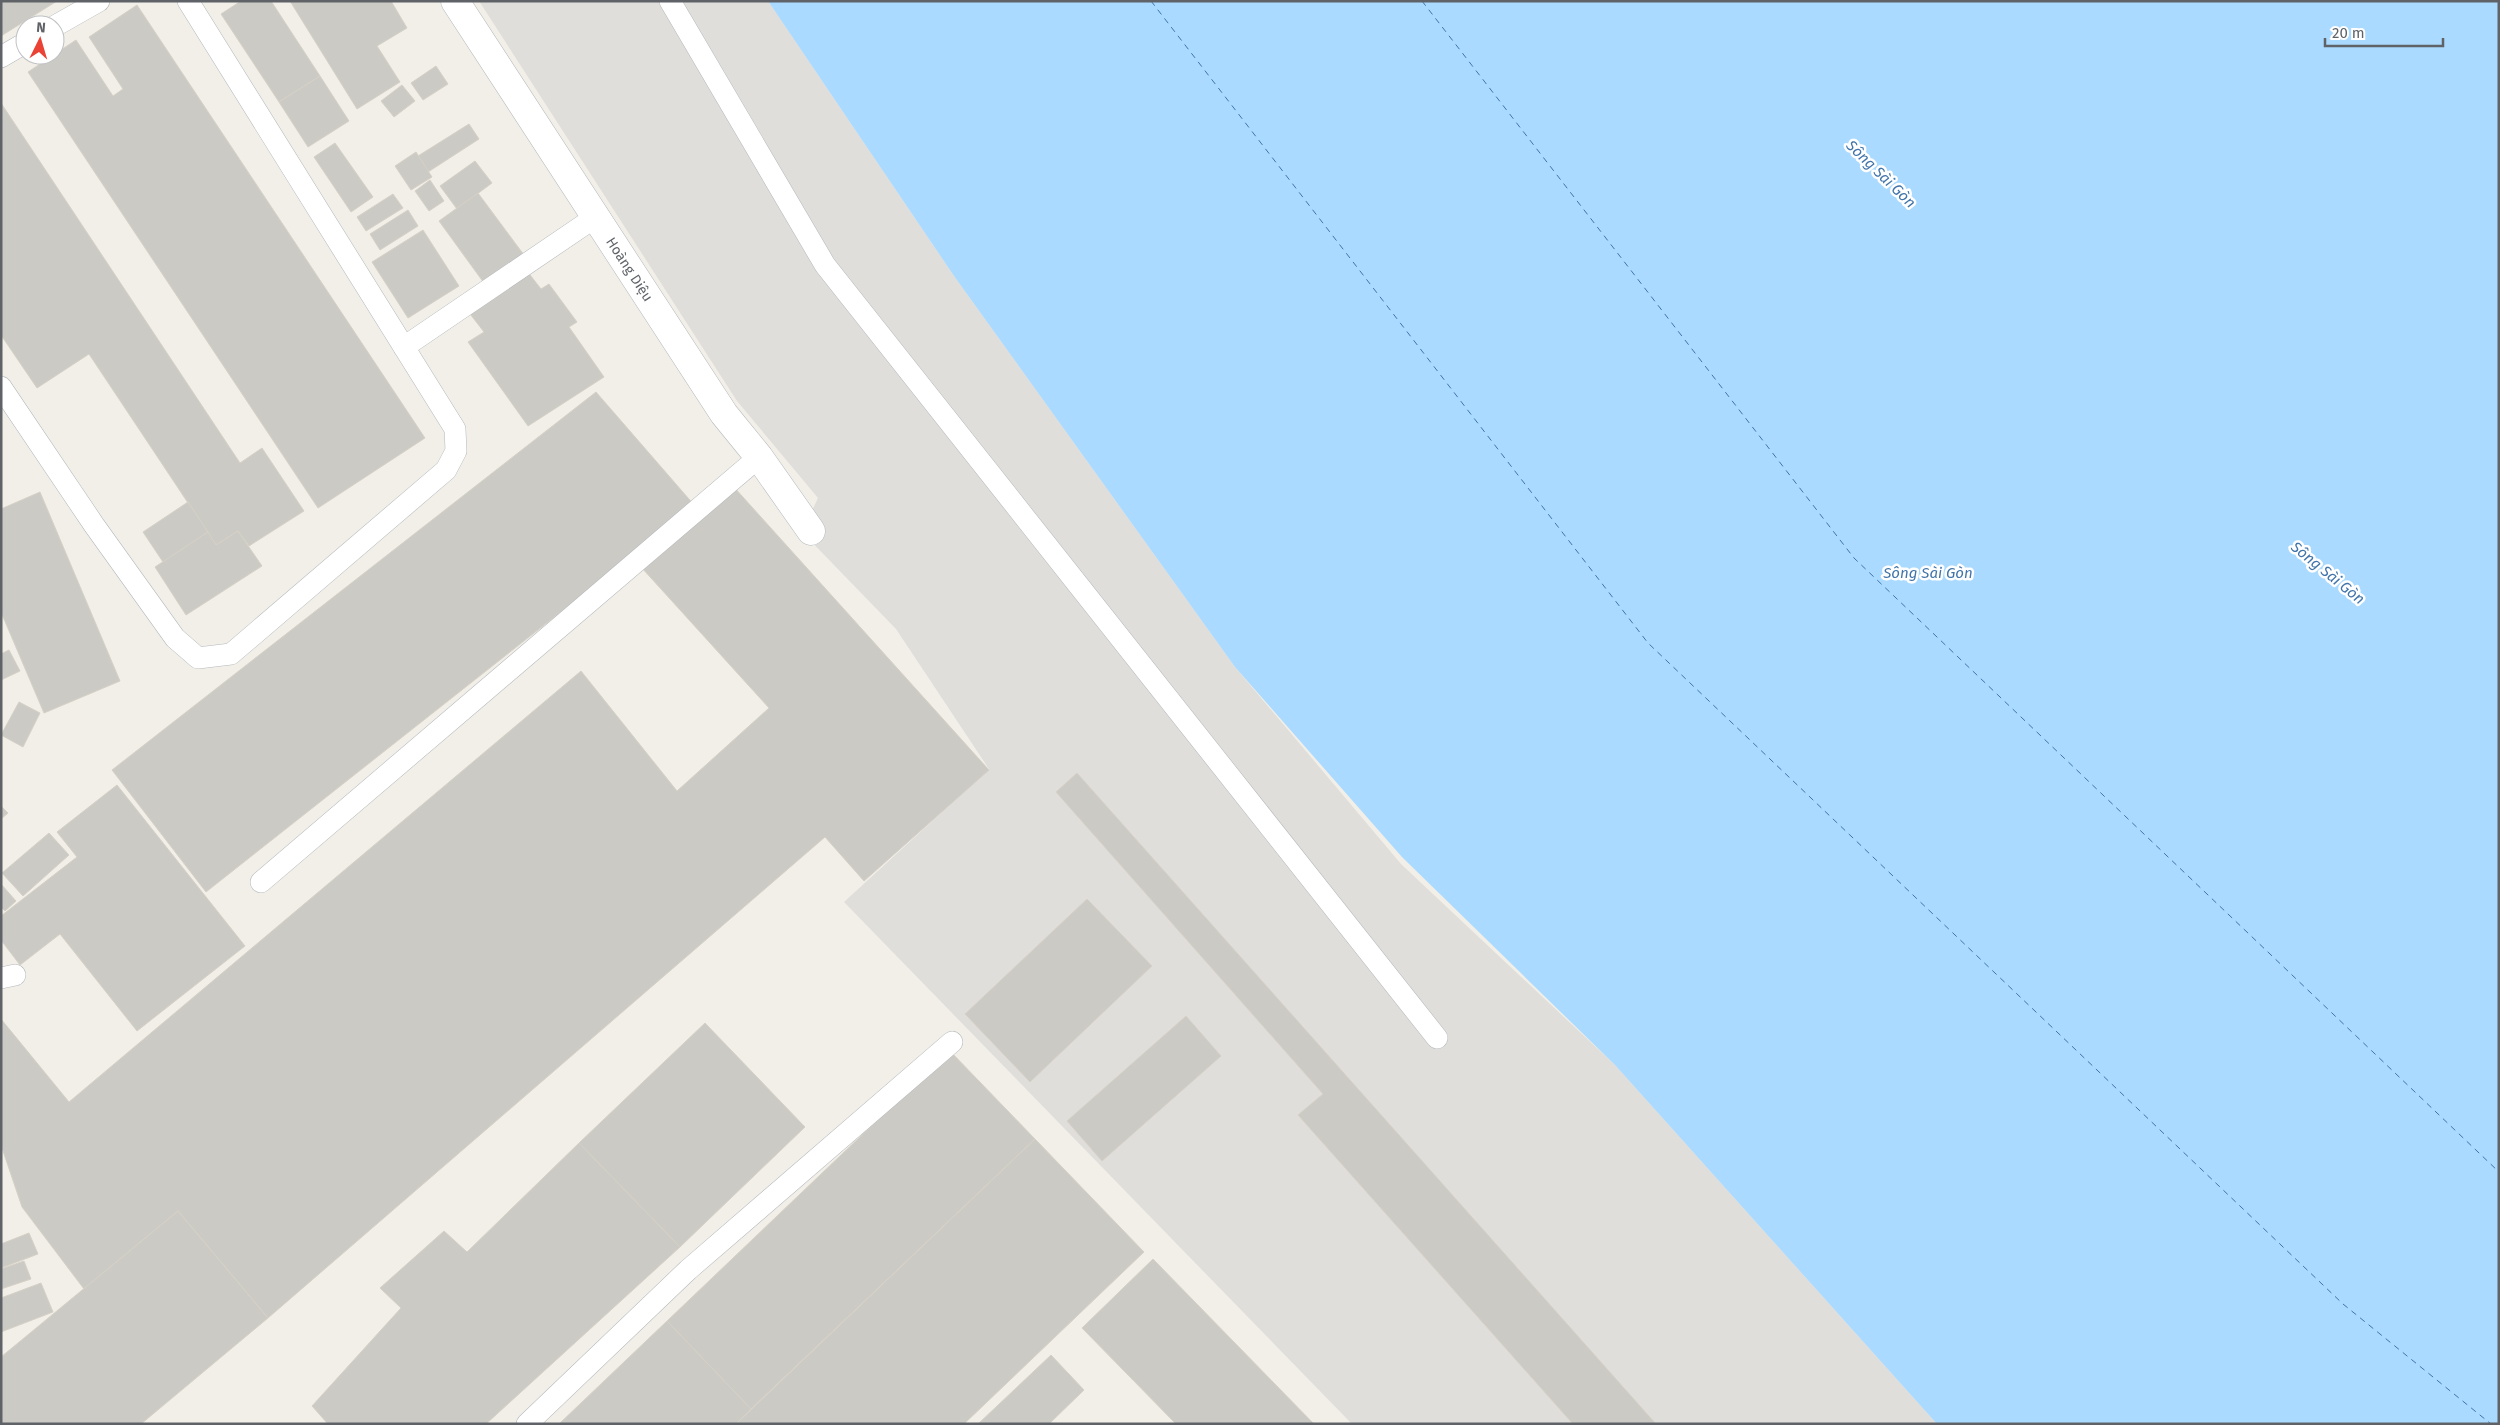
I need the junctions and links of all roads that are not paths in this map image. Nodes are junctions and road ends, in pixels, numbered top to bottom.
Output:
1 (99, 1) edge
2 (188, 1) edge
3 (455, 1) edge
4 (670, 1) edge
5 (65, 20) edge
6 (15, 49) edge
7 (1, 57) edge
8 (594, 218) junction
9 (404, 347) junction
10 (1, 387) edge
11 (759, 457) junction
12 (812, 531) dead end
13 (261, 882) dead end
14 (1437, 1038) dead end
15 (952, 1042) dead end
16 (527, 1424) edge

1 - 5 lane
2 - 9 lane
3 - 8 street, Hoàng Diệu
4 - 14 lane
6 - 7 lane
8 - 9 lane
8 - 11 street, Hoàng Diệu
9 - 10 lane
11 - 12 street, Hoàng Diệu
11 - 13 lane
15 - 16 lane

